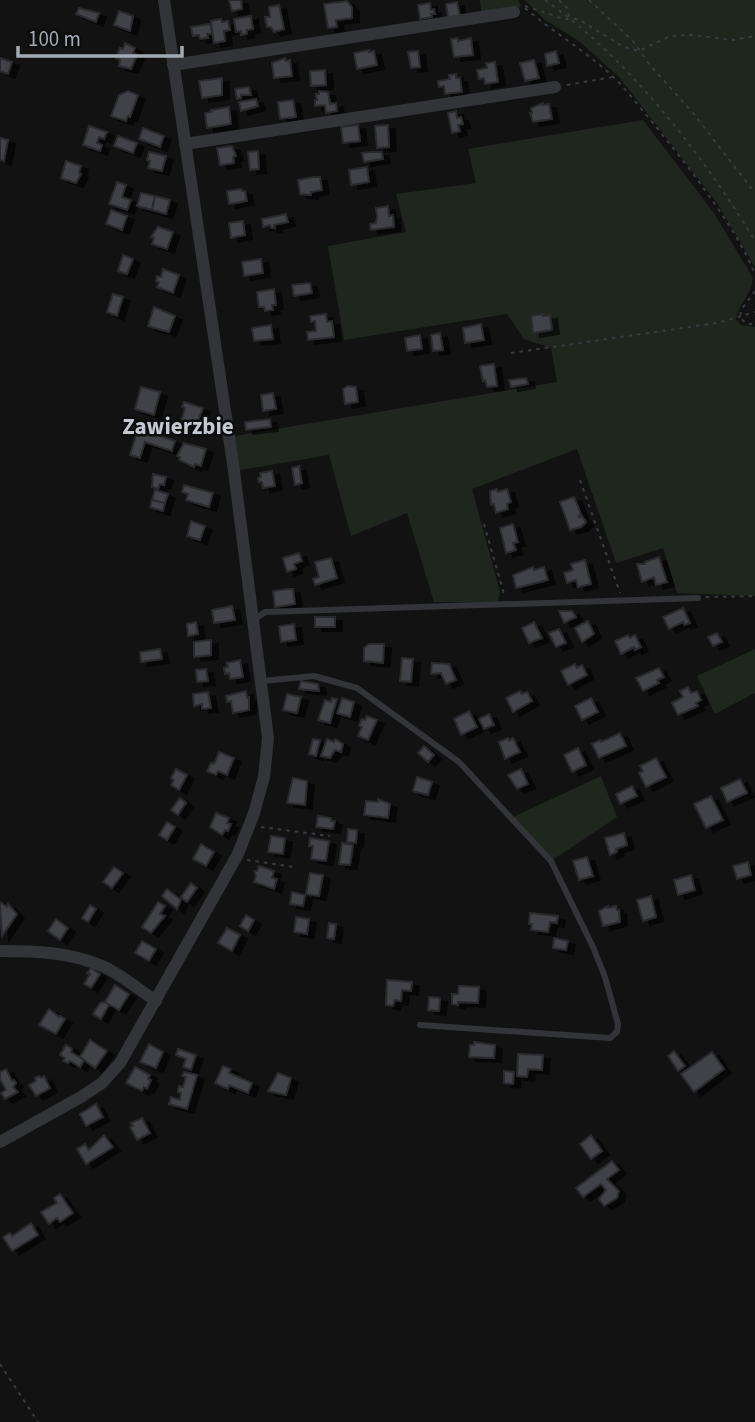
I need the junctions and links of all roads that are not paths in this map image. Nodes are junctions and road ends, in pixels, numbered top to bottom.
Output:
1 (164, 0) edge
2 (514, 12) dead end
3 (173, 65) junction
4 (555, 87) road end
5 (185, 144) junction
6 (698, 597) road end
7 (254, 620) junction
8 (262, 681) junction
9 (0, 951) edge
10 (156, 1001) junction
11 (420, 1026) dead end
12 (0, 1142) edge

1 - 3 street
2 - 3 street
3 - 5 street
4 - 5 street
5 - 7 street
6 - 7 lane
7 - 8 street
8 - 10 street
8 - 11 lane
9 - 10 street
10 - 12 street

